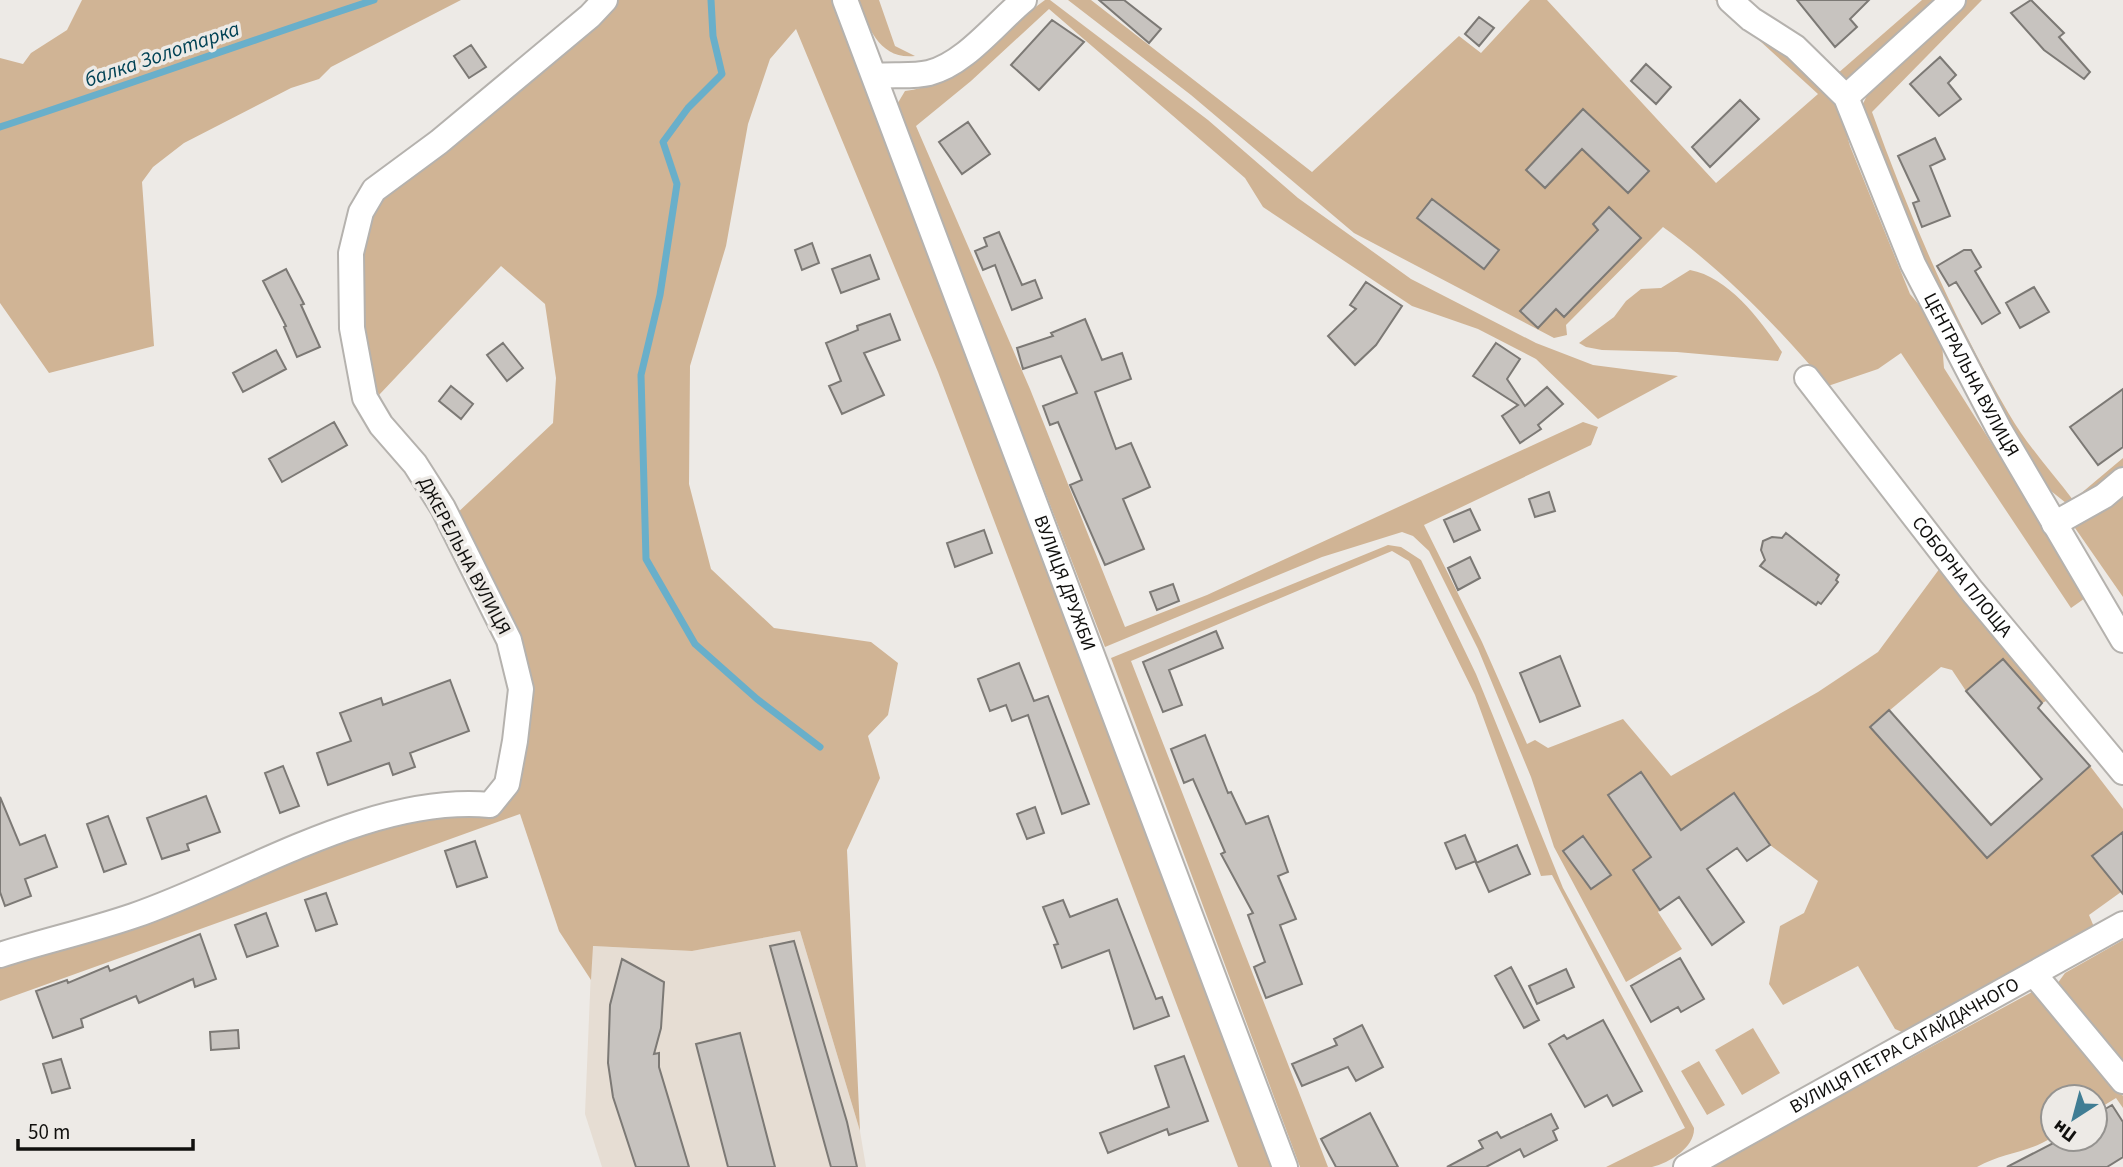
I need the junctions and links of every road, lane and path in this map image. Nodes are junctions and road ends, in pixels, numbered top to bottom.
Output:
1 (605, 0) edge
2 (845, 0) edge
3 (1024, 0) edge
4 (1730, 0) edge
5 (1953, 0) edge
6 (875, 76) junction
7 (1846, 97) junction
8 (1807, 378) dead end
9 (2123, 480) edge
10 (2054, 524) junction
11 (2123, 640) edge
12 (2123, 772) edge
13 (2123, 923) edge
14 (0, 955) edge
15 (2034, 974) junction
16 (2123, 1081) edge
17 (1285, 1167) edge
18 (1686, 1167) edge

1 - 14 street, ДЖЕРЕЛЬНА ВУЛИЦЯ
2 - 6 street, ВУЛИЦЯ ДРУЖБИ
3 - 6 street
4 - 7 street
5 - 7 street
6 - 17 street, ВУЛИЦЯ ДРУЖБИ
7 - 10 street, ЦЕНТРАЛЬНА ВУЛИЦЯ
8 - 12 street, СОБОРНА ПЛОЩА
9 - 10 street
10 - 11 street, ЦЕНТРАЛЬНА ВУЛИЦЯ
13 - 15 street, ВУЛИЦЯ ПЕТРА САГАЙДАЧНОГО
15 - 16 street
15 - 18 street, ВУЛИЦЯ ПЕТРА САГАЙДАЧНОГО

